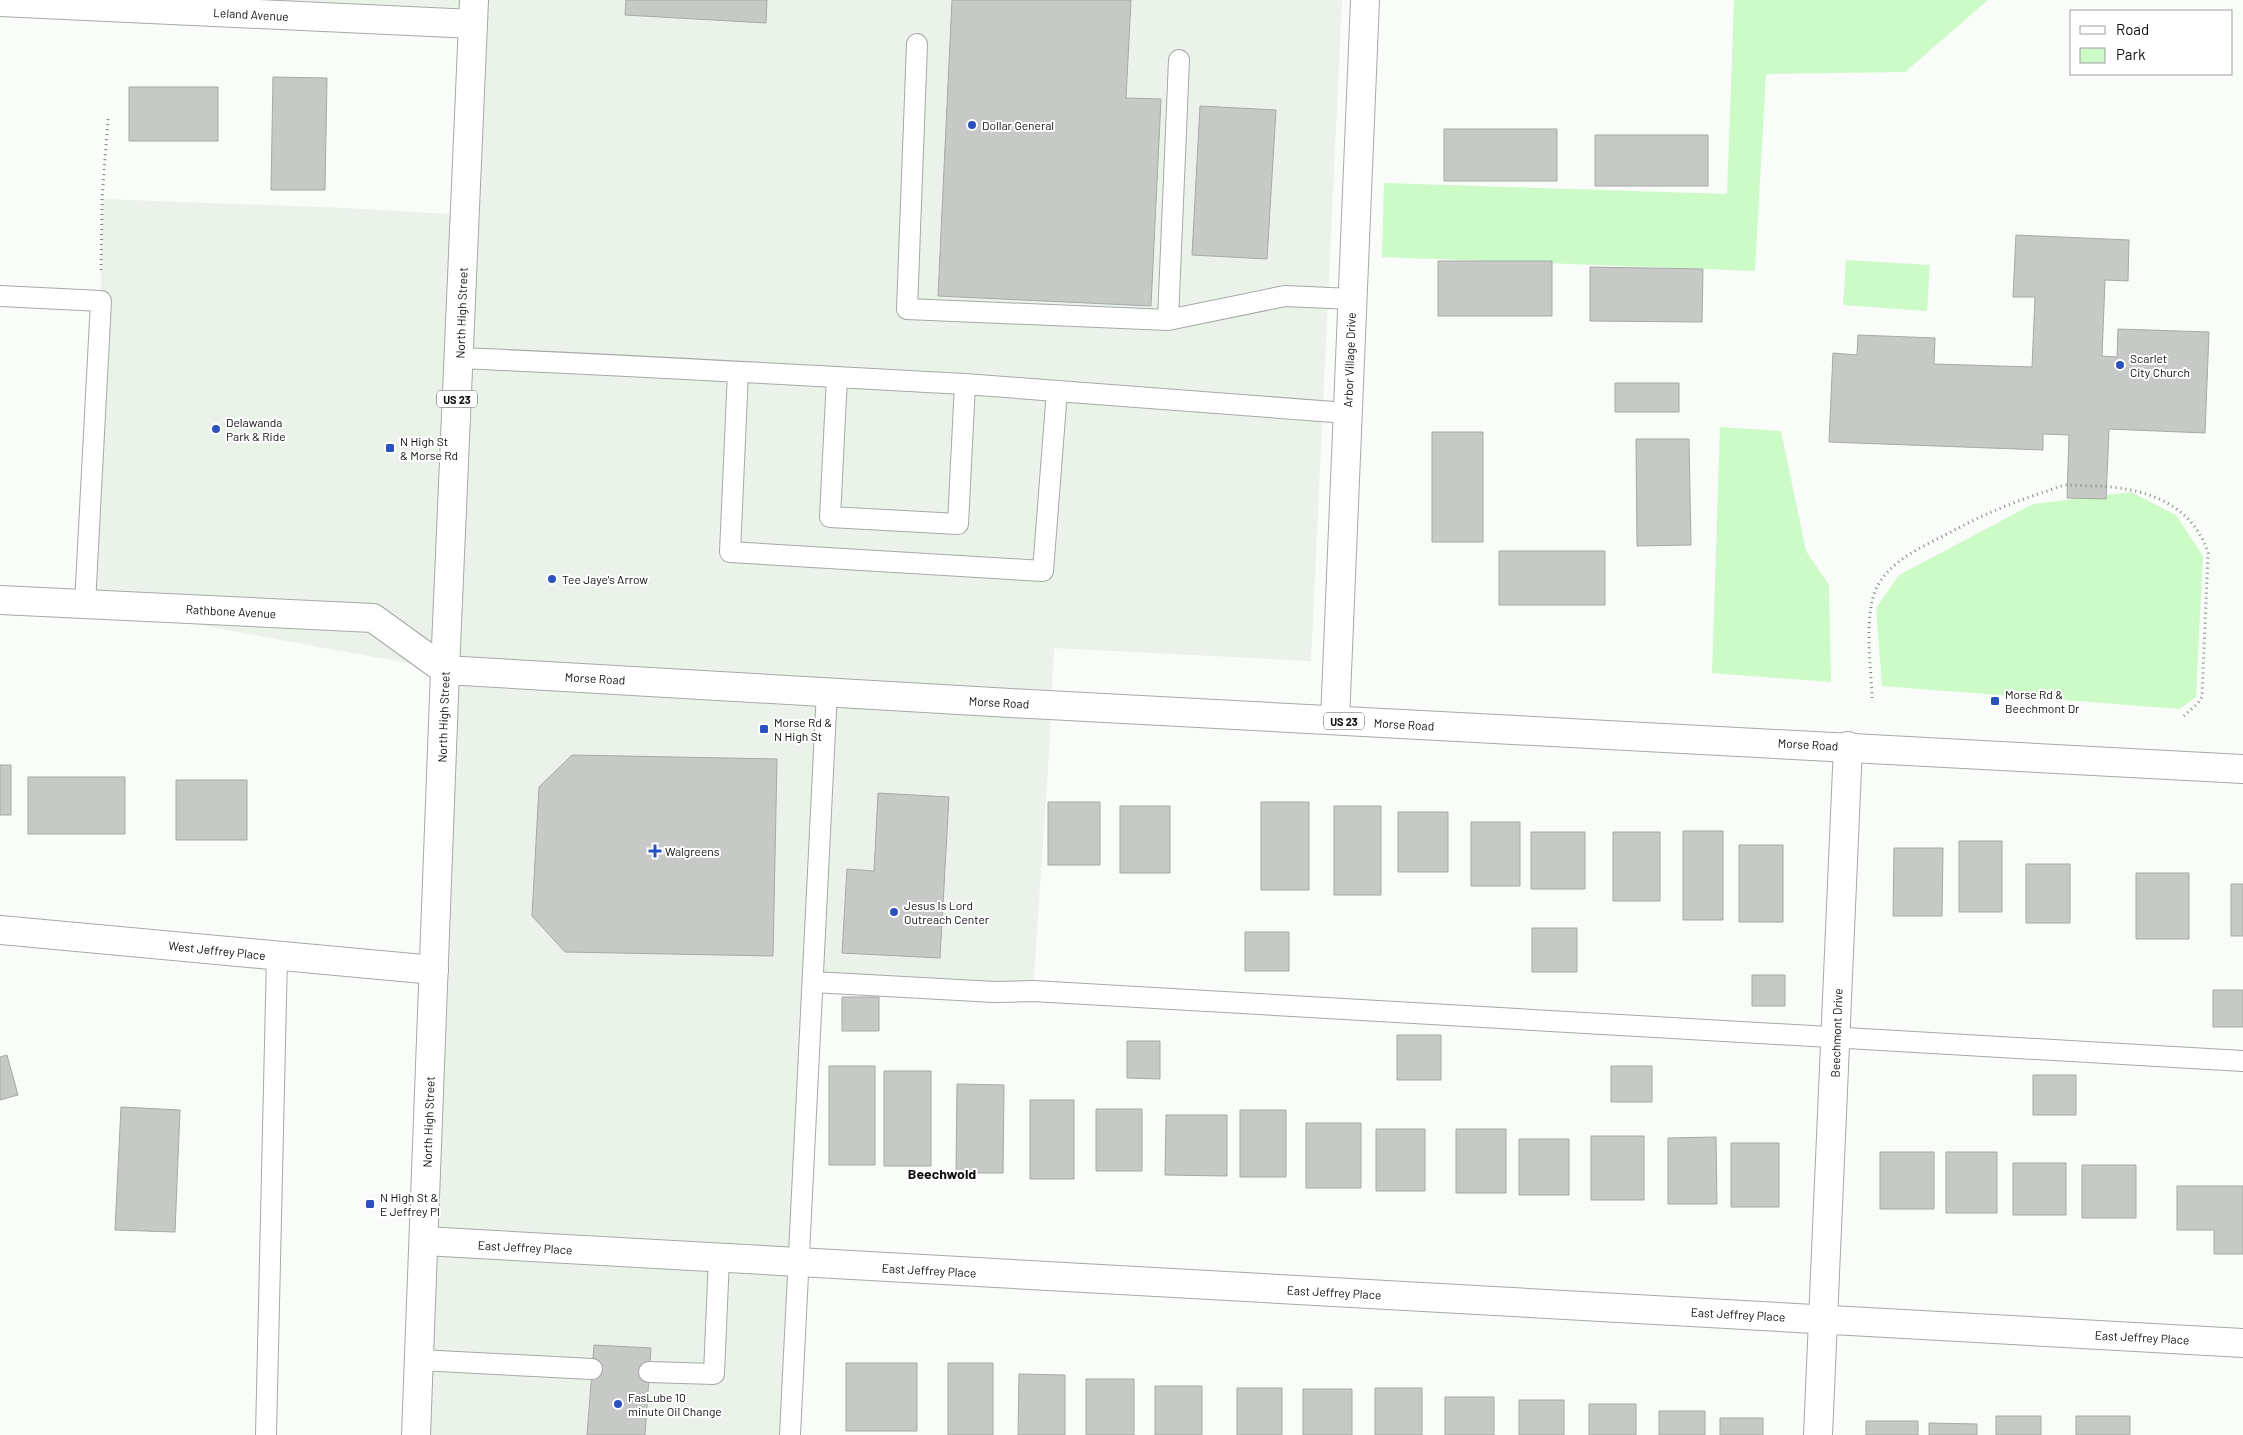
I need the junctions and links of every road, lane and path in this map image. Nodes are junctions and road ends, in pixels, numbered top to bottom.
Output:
1 (1365, 0) edge
2 (0, 2) edge
3 (113, 4) edge
4 (473, 12) edge
5 (917, 44) dead end
6 (1179, 60) dead end
7 (108, 119) dead end
8 (0, 296) edge
9 (1352, 299) junction
10 (101, 301) junction
11 (1168, 320) junction
12 (459, 358) junction
13 (738, 372) junction
14 (837, 377) junction
15 (965, 384) junction
16 (1057, 391) junction
17 (1347, 413) junction
18 (0, 600) edge
19 (85, 604) junction
20 (445, 670) junction
21 (827, 691) junction
22 (1872, 698) dead end
23 (2184, 716) dead end
24 (1335, 720) junction
25 (1848, 746) junction
26 (2243, 769) edge
27 (0, 930) edge
28 (277, 956) junction
29 (434, 970) junction
30 (813, 982) junction
31 (1835, 1038) junction
32 (2243, 1061) edge
33 (424, 1241) junction
34 (719, 1258) junction
35 (799, 1263) junction
36 (1824, 1319) junction
37 (2243, 1343) edge
38 (419, 1360) junction
39 (592, 1369) dead end
40 (649, 1372) dead end
41 (266, 1435) edge
42 (416, 1435) edge
43 (790, 1435) edge
44 (1818, 1435) edge

1 - 9 street, Arbor Village Drive
2 - 3 street, Leland Avenue
3 - 4 street, Leland Avenue
4 - 12 street, North High Street / US 23
5 - 11 lane
6 - 11 lane
7 - 10 path
8 - 10 lane
9 - 11 lane
9 - 17 street, Arbor Village Drive
10 - 19 lane
12 - 13 lane
12 - 20 street, North High Street / US 23
13 - 14 lane
13 - 16 lane
14 - 15 lane
14 - 15 lane
15 - 16 lane
16 - 17 lane
17 - 24 street, Arbor Village Drive
18 - 19 street, Rathbone Avenue
19 - 20 street, Rathbone Avenue
20 - 21 street, Morse Road / US 23
20 - 29 street, North High Street
21 - 24 street, Morse Road / US 23
21 - 30 lane
22 - 23 path
24 - 25 street, Morse Road / US 23
25 - 26 street, Morse Road / US 23
25 - 31 street, Beechmont Drive
27 - 28 street, West Jeffrey Place
28 - 29 street, West Jeffrey Place
28 - 41 lane
29 - 33 street, North High Street
30 - 31 lane
30 - 35 lane
31 - 32 lane
31 - 36 street, Beechmont Drive
33 - 34 street, East Jeffrey Place
33 - 38 street, North High Street
34 - 35 street, East Jeffrey Place
34 - 40 lane
35 - 36 street, East Jeffrey Place
35 - 43 lane
36 - 37 street, East Jeffrey Place
36 - 44 street, Beechmont Drive
38 - 39 lane
38 - 42 street, North High Street

